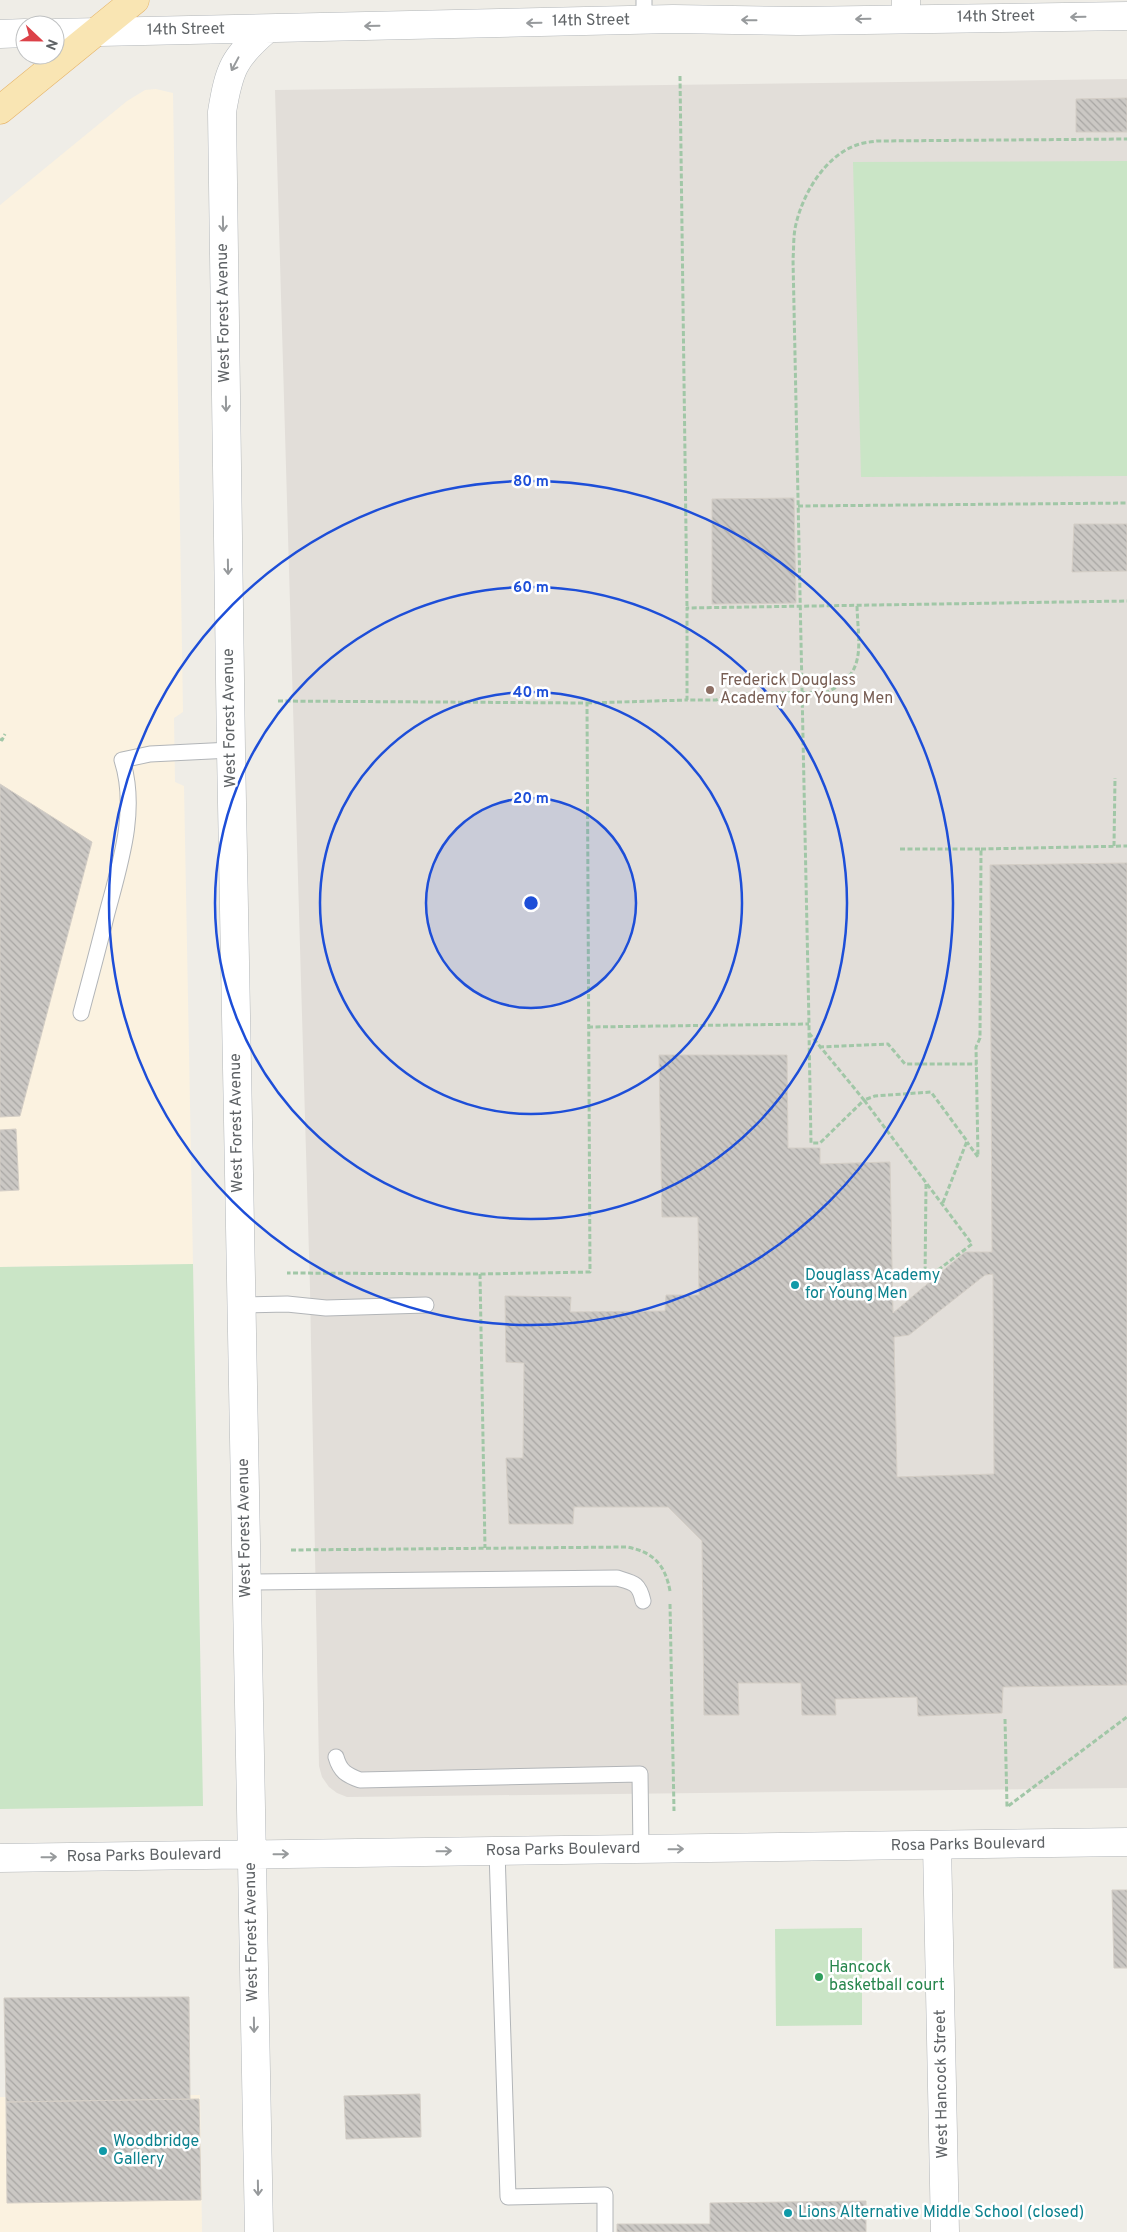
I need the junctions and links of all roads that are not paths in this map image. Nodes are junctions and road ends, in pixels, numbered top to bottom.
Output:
1 (135, 0) edge
2 (906, 9) edge
3 (644, 10) edge
4 (1127, 16) edge
5 (267, 29) junction
6 (96, 32) junction
7 (15, 33) edge
8 (65, 33) edge
9 (0, 34) edge
10 (0, 110) edge
11 (231, 750) junction
12 (81, 1012) dead end
13 (241, 1305) junction
14 (426, 1305) dead end
15 (246, 1582) junction
16 (643, 1601) dead end
17 (336, 1757) dead end
18 (1127, 1842) edge
19 (937, 1845) junction
20 (641, 1849) junction
21 (497, 1851) junction
22 (251, 1854) junction
23 (0, 1858) edge
24 (259, 2232) edge
25 (605, 2232) edge
26 (945, 2232) edge

1 - 6 main road
2 -> 3 street, 14th Street
4 -> 2 street, 14th Street
3 -> 5 street, 14th Street
5 - 6 street, 14th Street
5 -> 11 street, West Forest Avenue
6 - 8 street, 14th Street
6 - 10 main road
7 - 9 street
11 - 12 lane
11 - 13 street, West Forest Avenue
13 - 14 lane
13 - 15 street, West Forest Avenue
15 - 16 lane
15 - 22 street, West Forest Avenue
17 - 20 lane
18 - 19 street, Rosa Parks Boulevard
20 -> 19 street, Rosa Parks Boulevard
19 - 26 street, West Hancock Street
20 - 21 street, Rosa Parks Boulevard
22 -> 21 street, Rosa Parks Boulevard
21 - 25 lane
23 -> 22 street, Rosa Parks Boulevard
22 -> 24 street, West Forest Avenue

